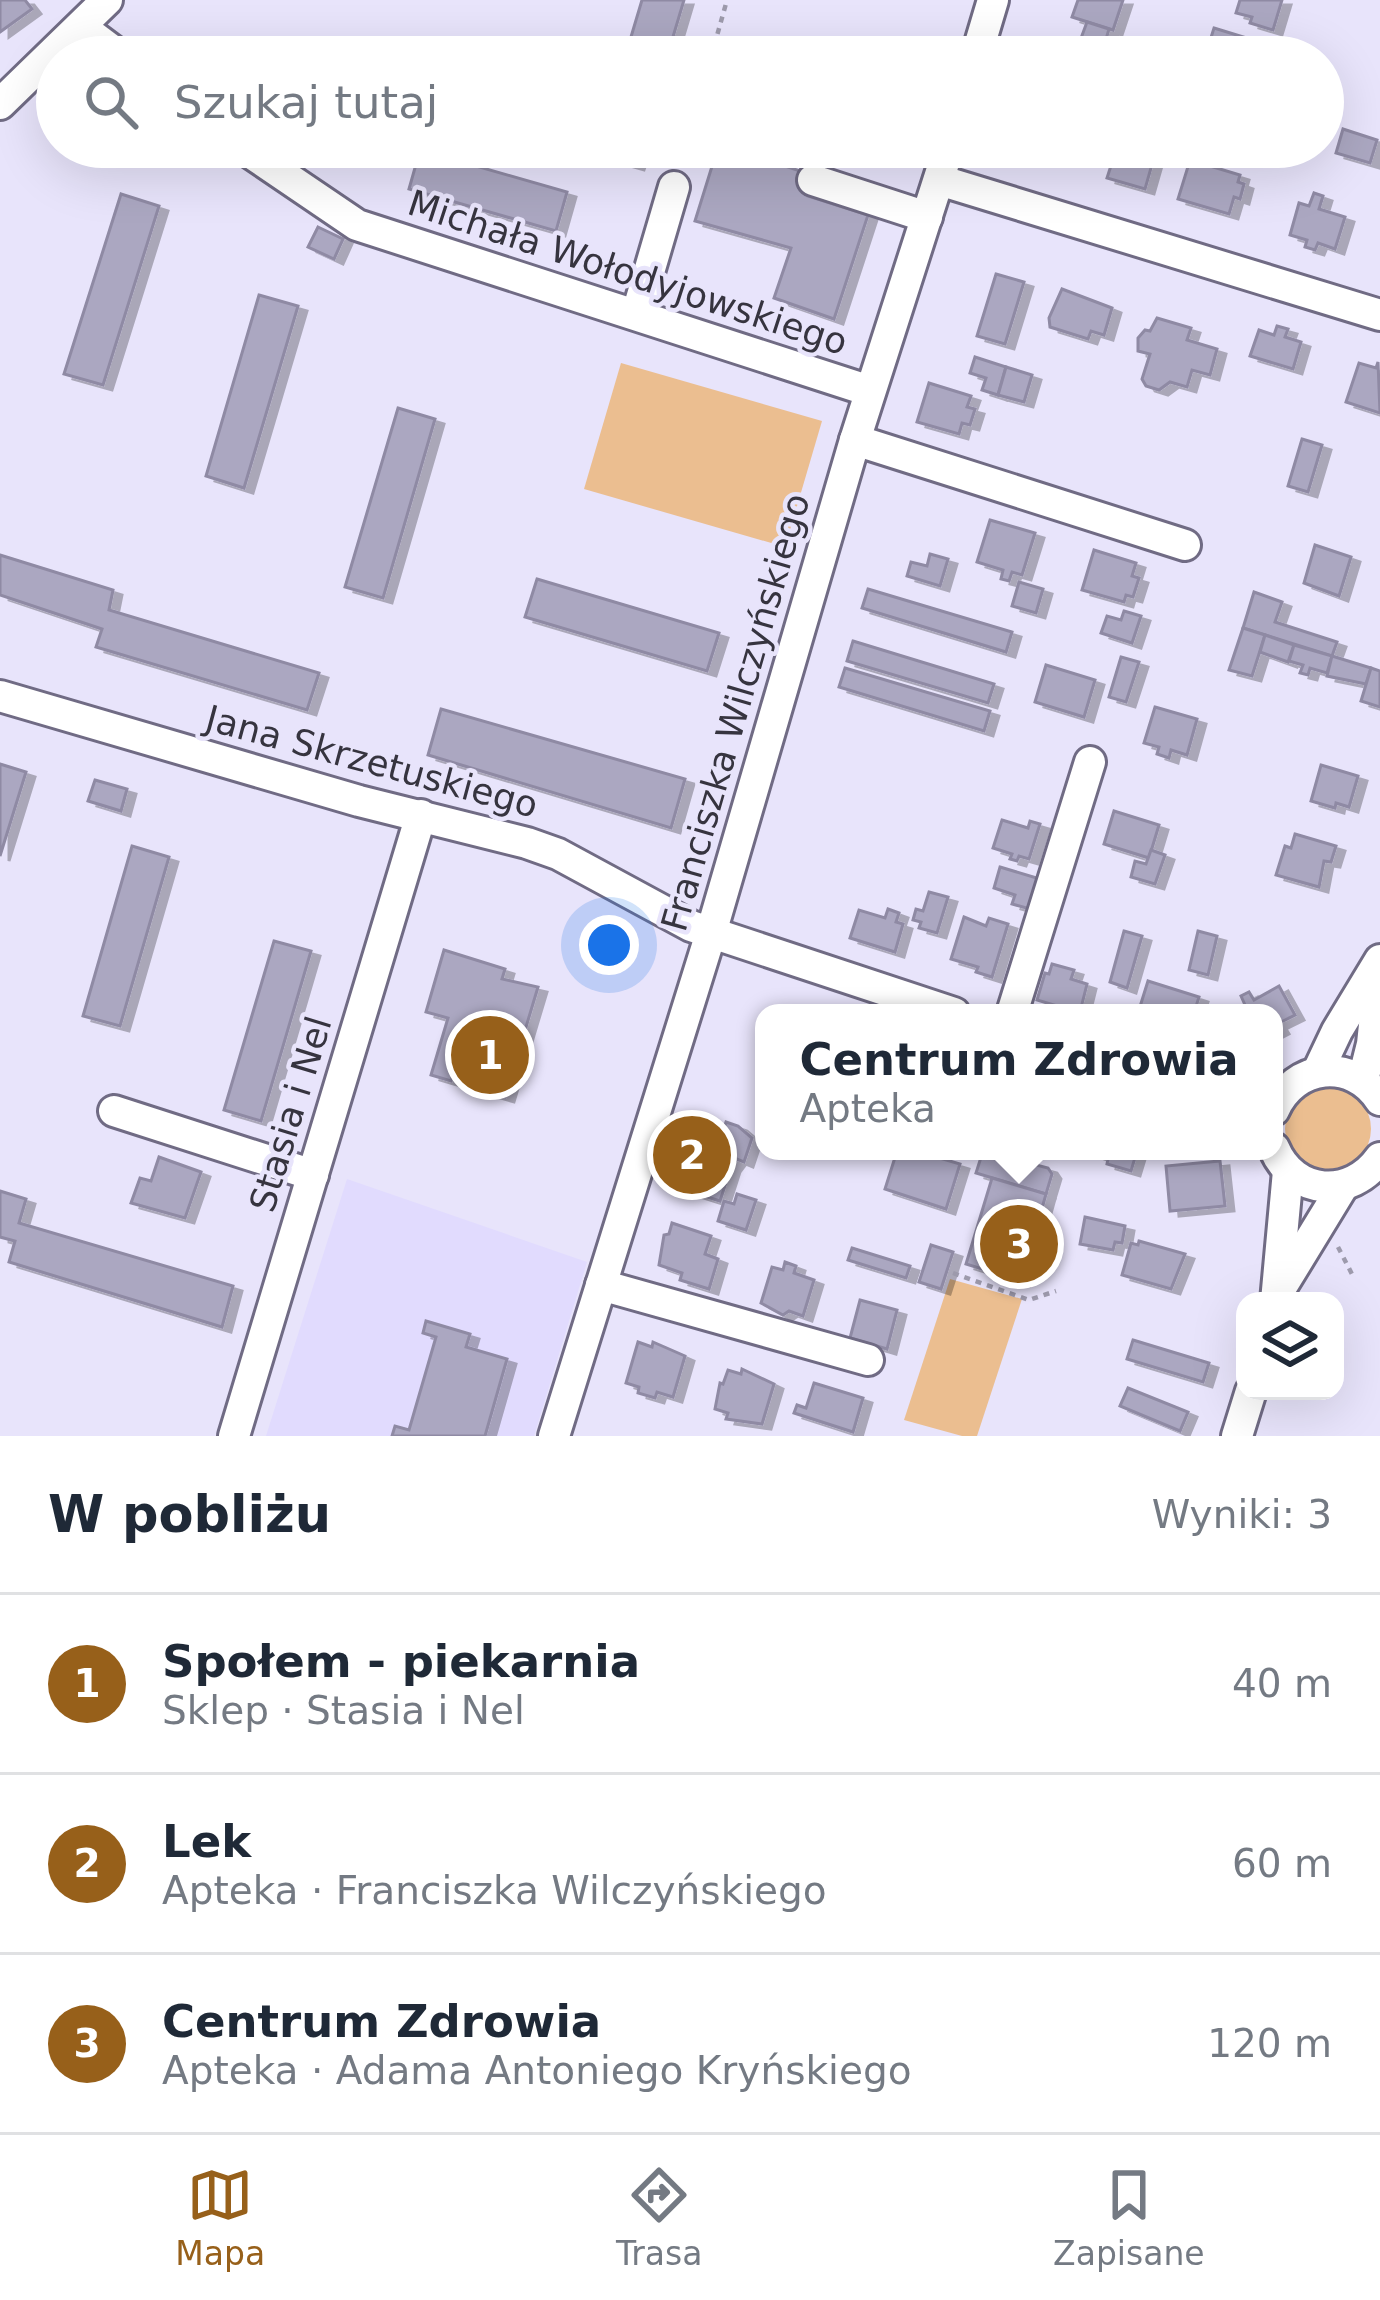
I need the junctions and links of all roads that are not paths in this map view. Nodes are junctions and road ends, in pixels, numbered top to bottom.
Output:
1 (993, 0) edge
2 (106, 1) edge
3 (81, 27) junction
4 (72, 36) edge
5 (93, 36) edge
6 (982, 36) edge
7 (36, 70) edge
8 (0, 104) edge
9 (271, 168) edge
10 (943, 168) edge
11 (813, 180) dead end
12 (939, 180) junction
13 (674, 187) dead end
14 (928, 217) junction
15 (637, 314) junction
16 (1380, 315) edge
17 (870, 392) junction
18 (855, 440) junction
19 (1185, 545) dead end
20 (0, 696) edge
21 (1090, 762) dead end
22 (421, 815) junction
23 (711, 933) junction
24 (1380, 962) edge
25 (927, 1004) edge
26 (1015, 1004) edge
27 (1318, 1071) junction
28 (1372, 1090) edge
29 (1283, 1097) edge
30 (114, 1111) dead end
31 (1380, 1158) edge
32 (1281, 1160) edge
33 (1282, 1160) edge
34 (313, 1174) junction
35 (1343, 1186) junction
36 (602, 1285) junction
37 (1278, 1292) edge
38 (1280, 1292) edge
39 (868, 1360) dead end
40 (1247, 1400) edge
41 (234, 1436) edge
42 (554, 1436) edge
43 (1237, 1436) edge

1 - 6 street
2 - 3 street
3 - 4 street
3 - 5 street
7 - 8 street
9 - 15 street, Michała Wołodyjowskiego
10 - 12 street, Franciszka Wilczyńskiego
11 - 14 street
12 - 14 street, Franciszka Wilczyńskiego
12 - 16 street
13 - 15 street
14 - 17 street, Franciszka Wilczyńskiego
15 - 17 street, Michała Wołodyjowskiego
17 - 18 street, Franciszka Wilczyńskiego
18 - 19 street
18 - 23 street, Franciszka Wilczyńskiego
20 - 22 street, Jana Skrzetuskiego
21 - 26 street
22 - 23 street, Jana Skrzetuskiego
22 - 34 street, Stasia i Nel
23 - 25 street, Jana Skrzetuskiego
23 - 36 street, Franciszka Wilczyńskiego
24 - 27 street
24 - 28 street
27 - 28 street
27 - 29 street
30 - 34 street
31 - 35 street
32 - 37 street
33 - 35 street
34 - 41 street, Stasia i Nel
35 - 38 street
36 - 39 street
36 - 42 street, Franciszka Wilczyńskiego
40 - 43 street

